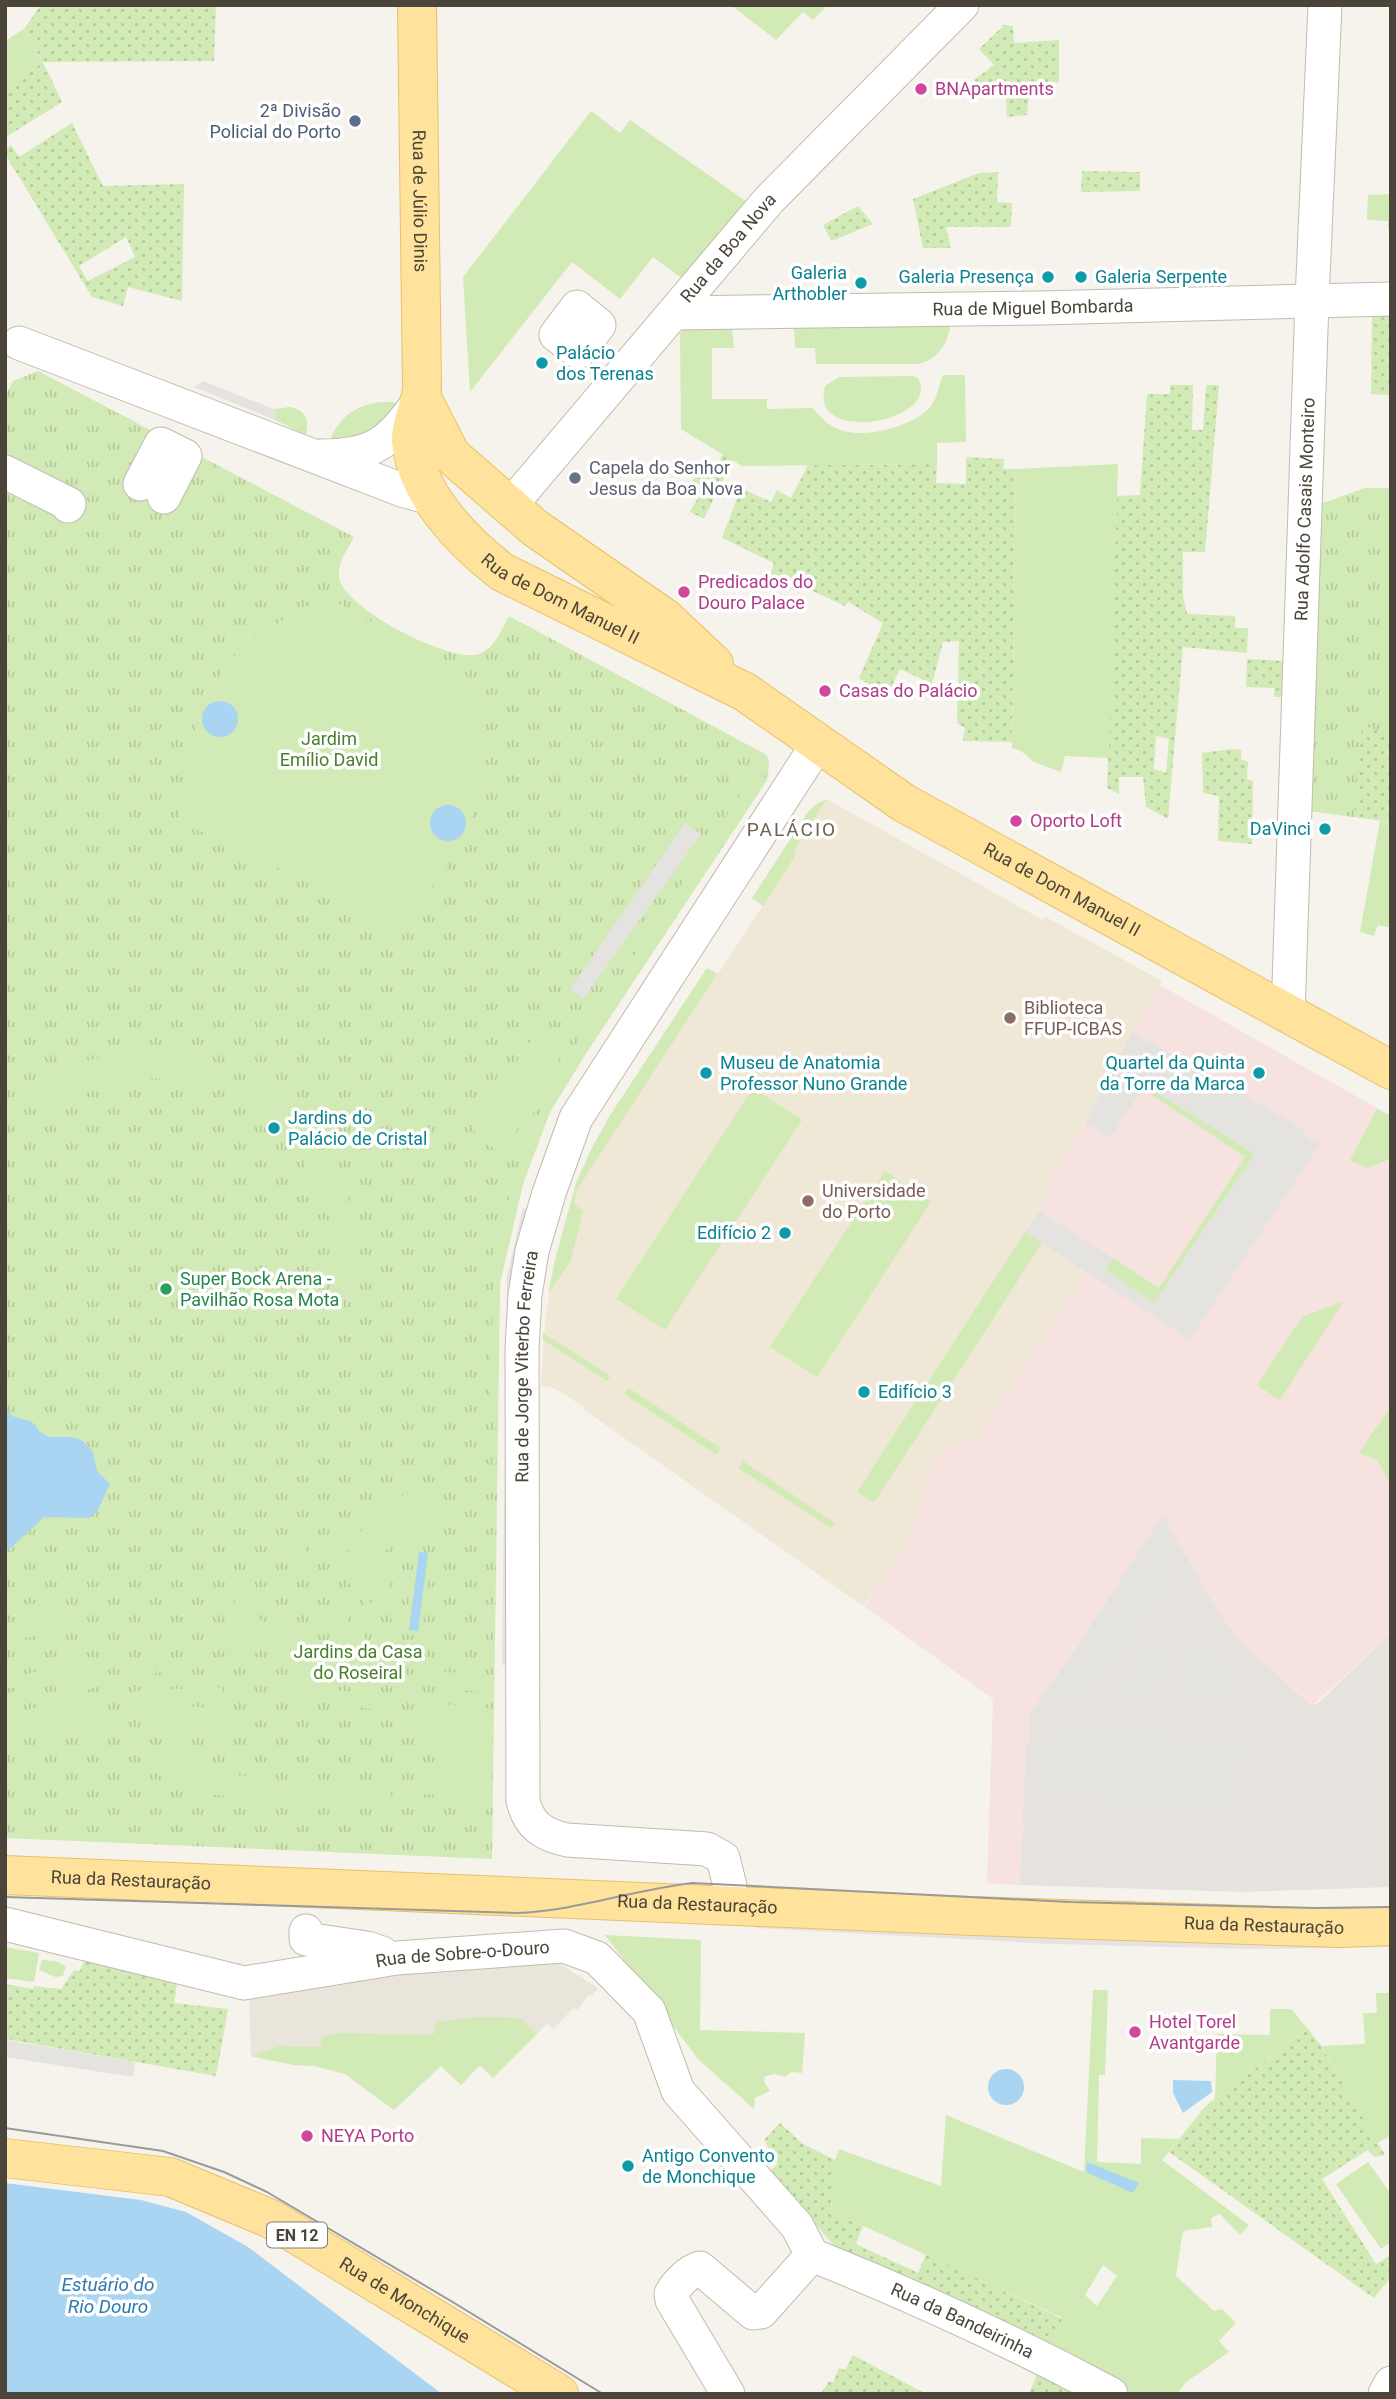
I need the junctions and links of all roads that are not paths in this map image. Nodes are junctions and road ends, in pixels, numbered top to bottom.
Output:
1 (417, 5) edge
2 (962, 5) edge
3 (1325, 5) edge
4 (1391, 299) edge
5 (1312, 300) junction
6 (674, 313) junction
7 (10, 343) edge
8 (422, 398) junction
9 (313, 456) junction
10 (5, 472) edge
11 (434, 499) junction
12 (68, 506) dead end
13 (523, 517) junction
14 (745, 692) junction
15 (819, 742) junction
16 (1288, 1015) junction
17 (1391, 1070) edge
18 (5, 1875) edge
19 (730, 1905) junction
20 (5, 1924) edge
21 (1391, 1926) edge
22 (306, 1931) dead end
23 (384, 1954) dead end
24 (5, 2158) edge
25 (812, 2255) junction
26 (1391, 2383) edge
27 (559, 2394) edge
28 (728, 2394) edge
29 (1111, 2394) edge
30 (1385, 2394) edge

1 - 8 main road, Rua de Júlio Dinis
2 - 6 street, Rua da Boa Nova
3 - 5 street, Rua Adolfo Casais Monteiro
4 - 5 street, Rua de Miguel Bombarda
5 - 6 street, Rua de Miguel Bombarda
5 - 16 street, Rua Adolfo Casais Monteiro
6 - 13 street, Rua da Boa Nova
7 - 9 street, Rua de Dom Manuel II
8 - 9 street, Rua de Dom Manuel II
8 - 11 main road, Rua de Dom Manuel II
8 - 13 main road, Rua de Dom Manuel II
9 - 11 street, Rua de Dom Manuel II
10 - 12 street
11 - 13 main road, Rua de Dom Manuel II
11 - 14 main road, Rua de Dom Manuel II
13 - 14 main road, Rua de Dom Manuel II
14 - 15 main road, Rua de Dom Manuel II
15 - 16 main road, Rua de Dom Manuel II
15 - 19 street, Rua de Jorge Viterbo Ferreira
16 - 17 main road, Rua de Dom Manuel II
18 - 19 main road, Rua da Restauração
19 - 21 main road, Rua da Restauração
20 - 25 street, Rua de Sobre-o-Douro
22 - 23 street
24 - 27 main road, Rua de Monchique / EN 12
25 - 28 street
25 - 29 street, Rua da Bandeirinha
26 - 30 street

